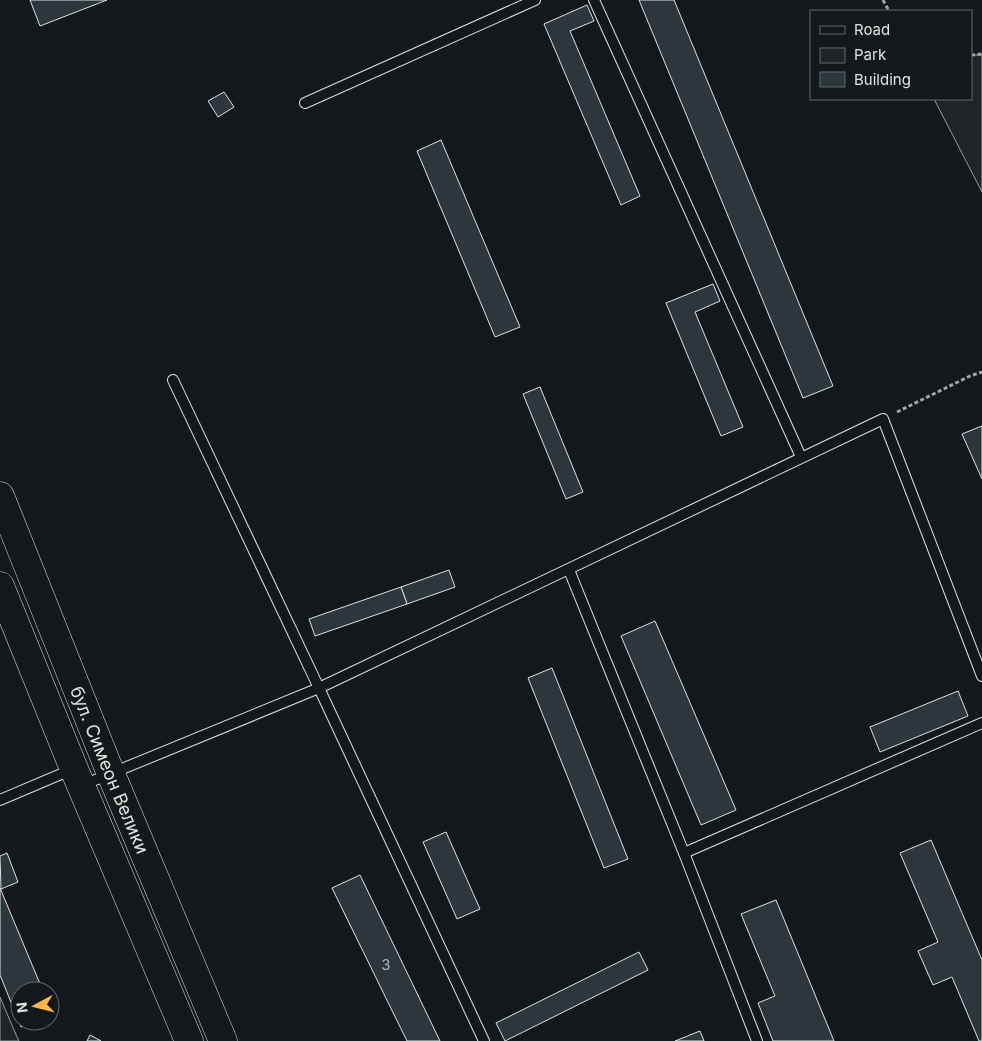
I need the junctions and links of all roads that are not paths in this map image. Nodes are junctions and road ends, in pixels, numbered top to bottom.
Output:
1 (535, 0) edge
2 (594, 0) edge
3 (305, 103) dead end
4 (173, 380) dead end
5 (801, 457) junction
6 (0, 496) edge
7 (569, 570) junction
8 (0, 586) edge
9 (982, 676) edge
10 (319, 688) junction
11 (982, 723) edge
12 (111, 774) junction
13 (78, 777) junction
14 (0, 800) edge
15 (684, 853) junction
16 (189, 1041) edge
17 (223, 1041) edge
18 (484, 1041) edge
19 (757, 1041) edge

1 - 3 lane
2 - 5 lane
4 - 10 lane
5 - 7 lane
5 - 9 lane
6 - 12 main road, бул. Симеон Велики
7 - 10 lane
7 - 15 lane
8 - 13 main road, бул. Симеон Велики
10 - 12 lane
10 - 18 lane
11 - 15 lane
12 - 13 lane
12 - 17 main road, бул. Симеон Велики
13 - 14 lane
13 - 16 main road, бул. Симеон Велики
15 - 19 lane

